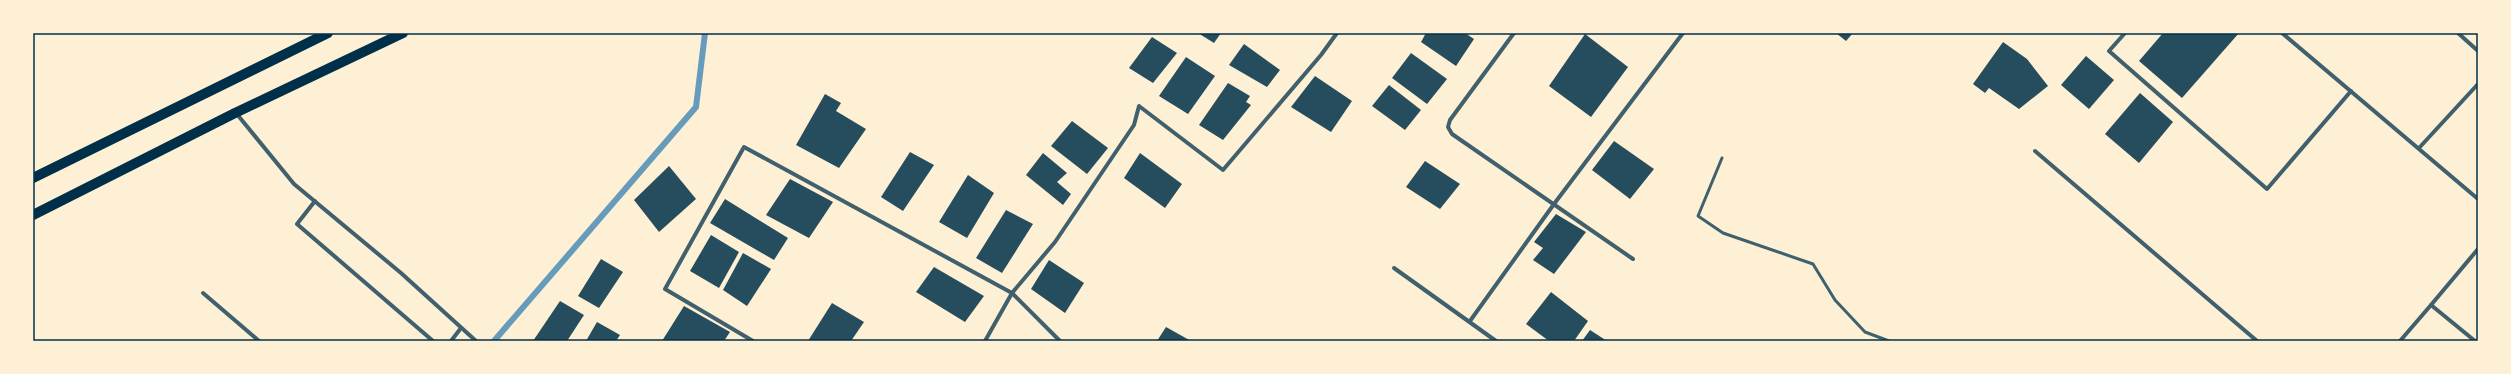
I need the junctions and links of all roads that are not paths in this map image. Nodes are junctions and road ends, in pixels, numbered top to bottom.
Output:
1 (328, 33) edge
2 (403, 33) edge
3 (1337, 33) edge
4 (1514, 33) edge
5 (1683, 33) edge
6 (2125, 33) edge
7 (2282, 33) edge
8 (2458, 33) edge
9 (2478, 51) edge
10 (2478, 84) edge
11 (2351, 91) junction
12 (235, 113) junction
13 (2419, 148) junction
14 (2036, 151) dead end
15 (1722, 158) dead end
16 (33, 178) edge
17 (2478, 198) edge
18 (314, 201) junction
19 (1554, 204) junction
20 (33, 215) edge
21 (2478, 249) edge
22 (1633, 259) dead end
23 (1394, 268) dead end
24 (203, 293) dead end
25 (1012, 293) junction
26 (2431, 305) junction
27 (1470, 321) junction
28 (461, 328) junction
29 (259, 341) edge
30 (433, 341) edge
31 (451, 341) edge
32 (476, 341) edge
33 (753, 341) edge
34 (985, 341) edge
35 (1060, 341) edge
36 (1496, 341) edge
37 (1889, 341) edge
38 (2257, 341) edge
39 (2400, 341) edge
40 (2474, 341) edge

1 - 16 main road
2 - 12 main road
3 - 25 street
4 - 19 street
5 - 19 street
6 - 11 street
7 - 11 street
8 - 9 street
10 - 13 street
11 - 13 street
12 - 18 street
12 - 20 main road
13 - 17 street
14 - 38 street
15 - 37 lane
18 - 28 street
18 - 30 street
19 - 22 street
19 - 27 street
21 - 26 street
23 - 27 street
24 - 29 street
25 - 33 street
25 - 34 street
25 - 35 street
26 - 39 street
26 - 40 street
27 - 36 street
28 - 31 street
28 - 32 street

